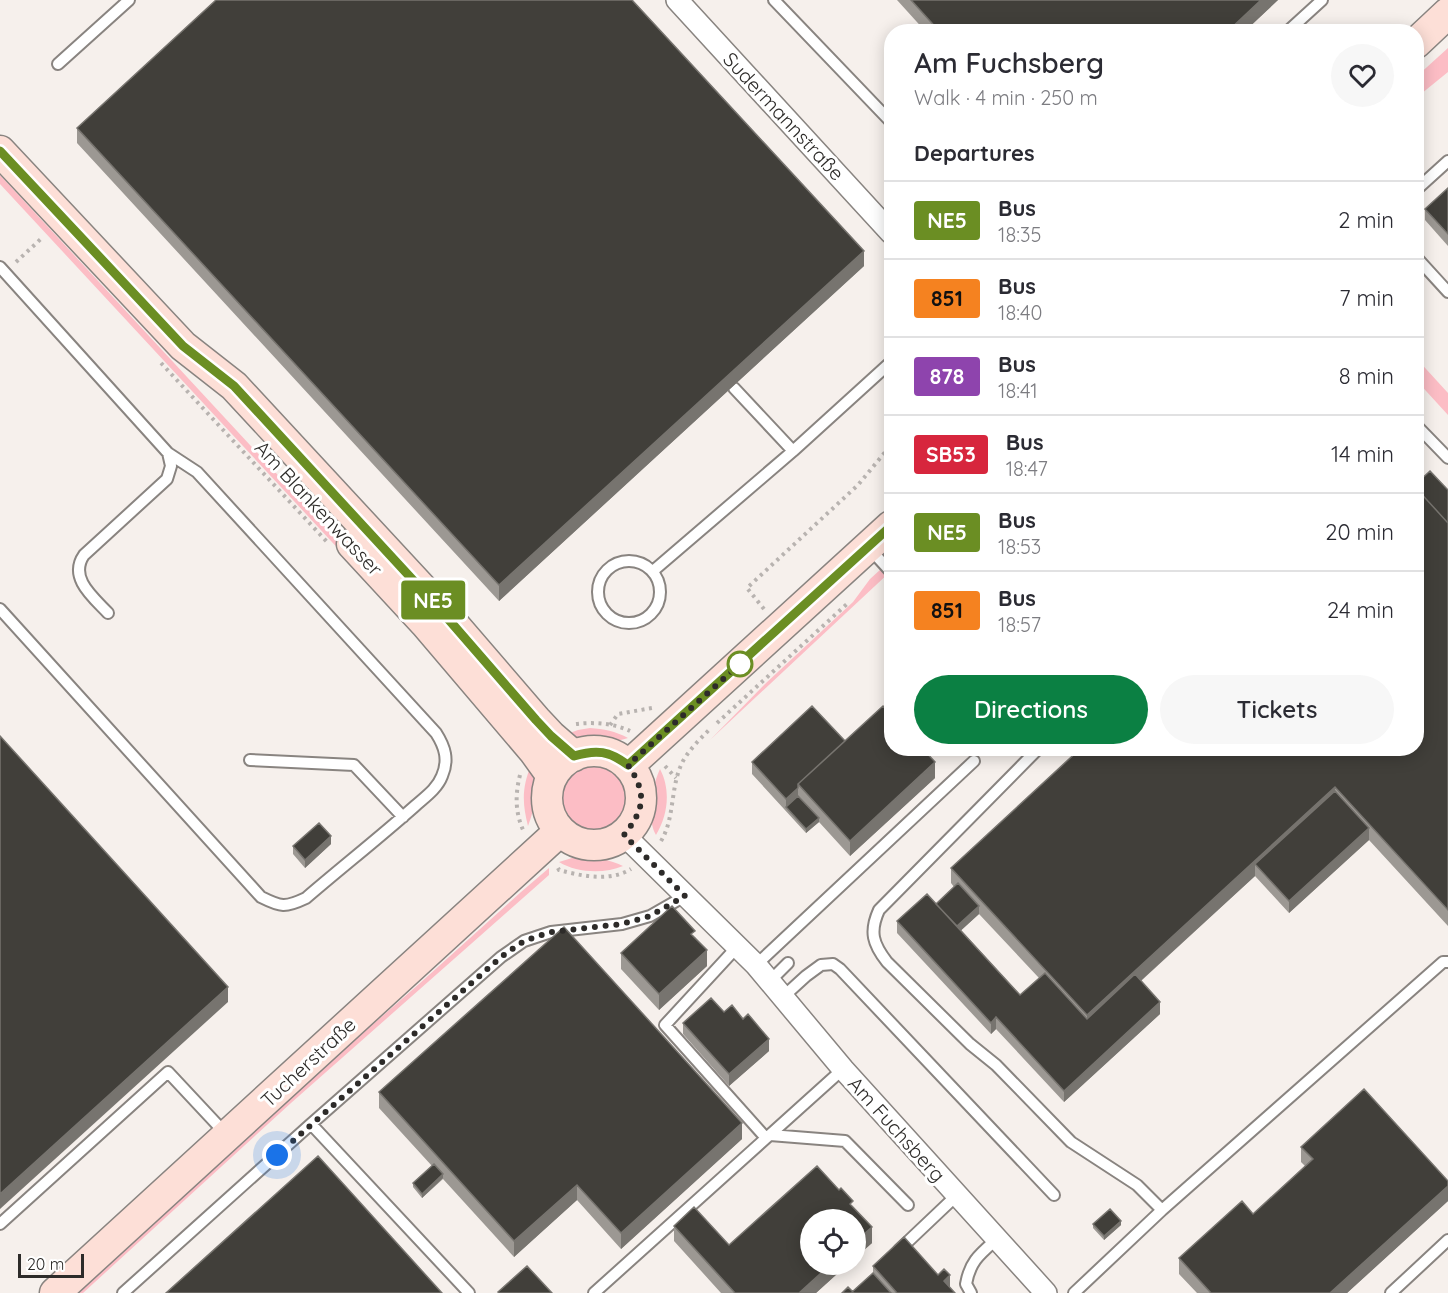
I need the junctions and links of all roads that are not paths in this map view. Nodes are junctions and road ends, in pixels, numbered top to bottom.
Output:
1 (129, 0) edge
2 (677, 0) edge
3 (774, 0) edge
4 (1322, 0) edge
5 (1448, 13) edge
6 (1296, 24) edge
7 (1424, 36) edge
8 (58, 64) dead end
9 (884, 115) edge
10 (0, 151) edge
11 (1448, 161) edge
12 (1424, 183) edge
13 (884, 224) edge
14 (1424, 266) edge
15 (0, 267) edge
16 (1448, 292) edge
17 (884, 368) edge
18 (734, 388) edge
19 (1424, 433) edge
20 (793, 451) junction
21 (168, 453) junction
22 (1448, 458) edge
23 (884, 532) edge
24 (868, 547) junction
25 (884, 565) edge
26 (653, 571) junction
27 (0, 609) edge
28 (108, 614) dead end
29 (542, 743) junction
30 (574, 756) junction
31 (1031, 756) edge
32 (638, 757) junction
33 (250, 760) dead end
34 (974, 761) dead end
35 (552, 776) junction
36 (403, 817) junction
37 (624, 835) junction
38 (553, 850) junction
39 (685, 896) junction
40 (737, 947) junction
41 (1448, 962) edge
42 (788, 963) dead end
43 (756, 965) junction
44 (777, 989) junction
45 (843, 1069) junction
46 (311, 1124) junction
47 (228, 1136) junction
48 (768, 1136) junction
49 (957, 1195) junction
50 (1053, 1195) dead end
51 (908, 1205) dead end
52 (1162, 1210) junction
53 (0, 1224) edge
54 (997, 1239) junction
55 (1448, 1240) edge
56 (899, 1250) edge
57 (55, 1293) edge
58 (123, 1293) edge
59 (469, 1293) edge
60 (594, 1293) edge
61 (970, 1293) edge
62 (1046, 1293) edge
63 (1074, 1293) edge
64 (1391, 1293) edge

1 - 8 lane
2 - 13 street, Sudermannstraße
3 - 9 lane
4 - 6 lane
5 - 7 main road
10 - 29 main road, Am Blankenwasser
11 - 12 lane
14 - 16 lane
15 - 21 lane
17 - 20 lane
18 - 20 lane
19 - 22 lane
20 - 26 lane
21 - 28 lane
21 - 36 lane
23 - 24 main road
24 - 25 lane
24 - 32 main road
26 - 26 lane
27 - 36 lane
29 - 30 main road, Am Blankenwasser
29 - 35 main road, Am Blankenwasser
30 - 32 main road
30 - 35 main road
31 - 52 lane
32 - 37 main road
33 - 36 lane
34 - 43 lane
35 - 38 main road
37 - 38 main road
37 - 39 street, Am Fuchsberg
38 - 47 main road, Tucherstraße
39 - 40 street, Am Fuchsberg
39 - 46 lane
40 - 43 street, Am Fuchsberg
40 - 48 lane
41 - 52 lane
42 - 44 lane
43 - 44 street, Am Fuchsberg
44 - 45 street, Am Fuchsberg
44 - 50 lane
45 - 48 lane
45 - 49 street, Am Fuchsberg
46 - 58 lane
46 - 59 lane
47 - 53 lane
47 - 57 main road, Tucherstraße
48 - 51 lane
48 - 60 lane
49 - 54 street, Am Fuchsberg
49 - 56 lane
52 - 63 lane
54 - 61 lane
54 - 62 street, Am Fuchsberg
55 - 64 lane

